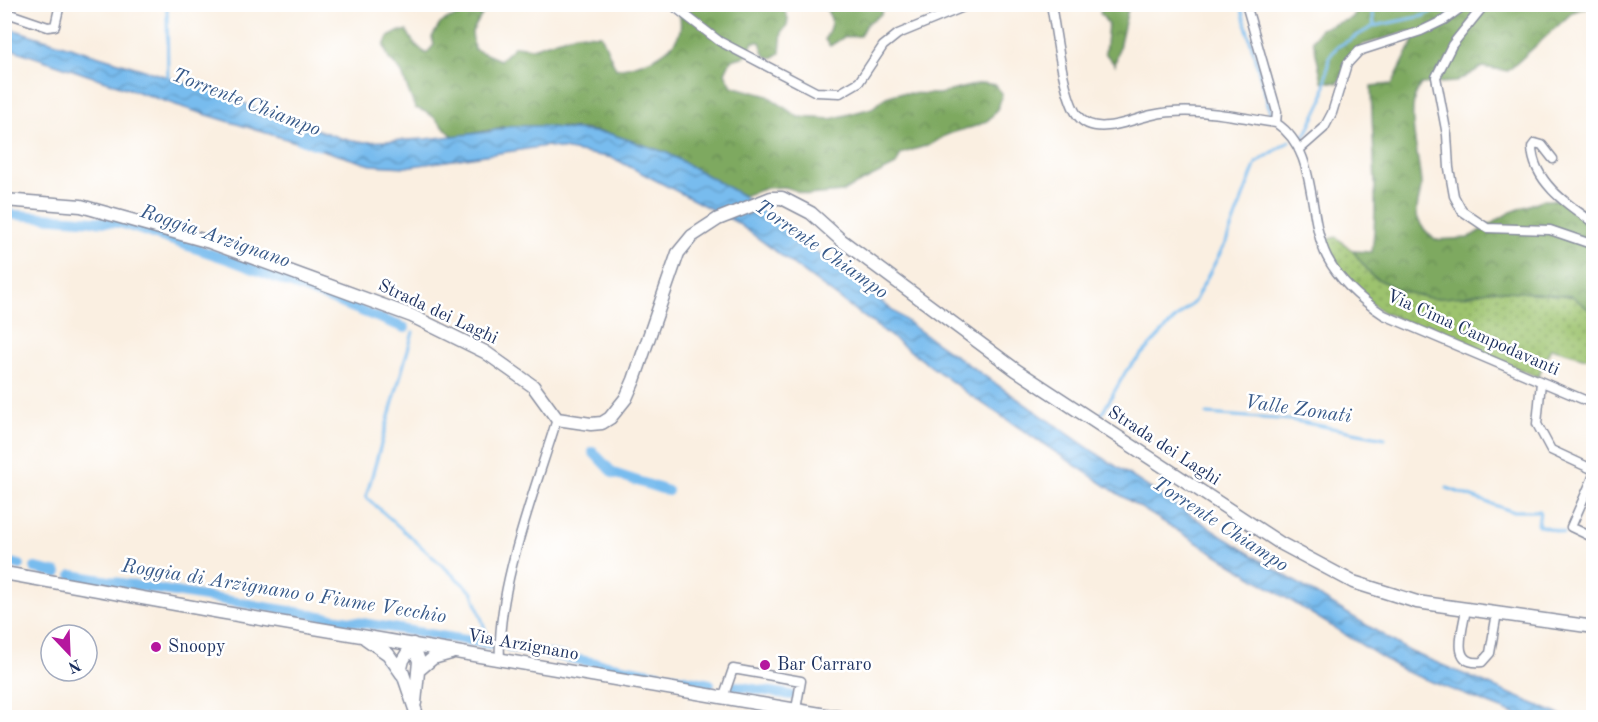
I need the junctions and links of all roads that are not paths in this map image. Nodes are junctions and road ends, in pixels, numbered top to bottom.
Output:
1 (60, 4) edge
2 (671, 4) edge
3 (970, 4) edge
4 (1051, 4) edge
5 (1246, 4) edge
6 (1466, 4) edge
7 (1485, 4) edge
8 (4, 12) edge
9 (1276, 123) junction
10 (1299, 150) junction
11 (1553, 159) dead end
12 (4, 200) edge
13 (1593, 223) edge
14 (1593, 245) edge
15 (1541, 382) junction
16 (1593, 404) edge
17 (557, 419) junction
18 (1593, 470) edge
19 (1593, 475) edge
20 (1593, 538) edge
21 (4, 573) edge
22 (1466, 609) junction
23 (1497, 612) junction
24 (1593, 627) edge
25 (358, 635) junction
26 (413, 644) junction
27 (458, 652) junction
28 (500, 660) junction
29 (420, 669) junction
30 (402, 674) junction
31 (723, 698) junction
32 (416, 703) junction
33 (796, 709) junction
34 (811, 714) edge
35 (418, 717) edge
36 (844, 717) edge

1 - 8 street
2 - 3 street
4 - 9 street
5 - 9 street
6 - 10 street
7 - 14 street
9 - 10 street, Via Cima Campodavanti
10 - 15 street, Via Cima Campodavanti
11 - 13 street
12 - 17 street, Strada dei Laghi
15 - 16 street, Via Cima Campodavanti
15 - 18 street
17 - 22 street, Strada dei Laghi
17 - 28 street
19 - 20 street
21 - 25 street, Via Arzignano
22 - 23 street, Strada dei Laghi
22 - 23 street
23 - 24 street, Strada dei Laghi
25 - 26 street, Via Arzignano
25 - 30 street
26 - 27 street, Via Arzignano
26 - 29 street
26 - 30 street
27 - 28 street, Via Arzignano
27 - 29 street
28 - 31 street, Via Arzignano
29 - 32 street
30 - 32 street
31 - 33 street, Via Arzignano
31 - 33 street
32 - 35 street
33 - 34 street, Via Arzignano
34 - 36 street, Via Arzignano

